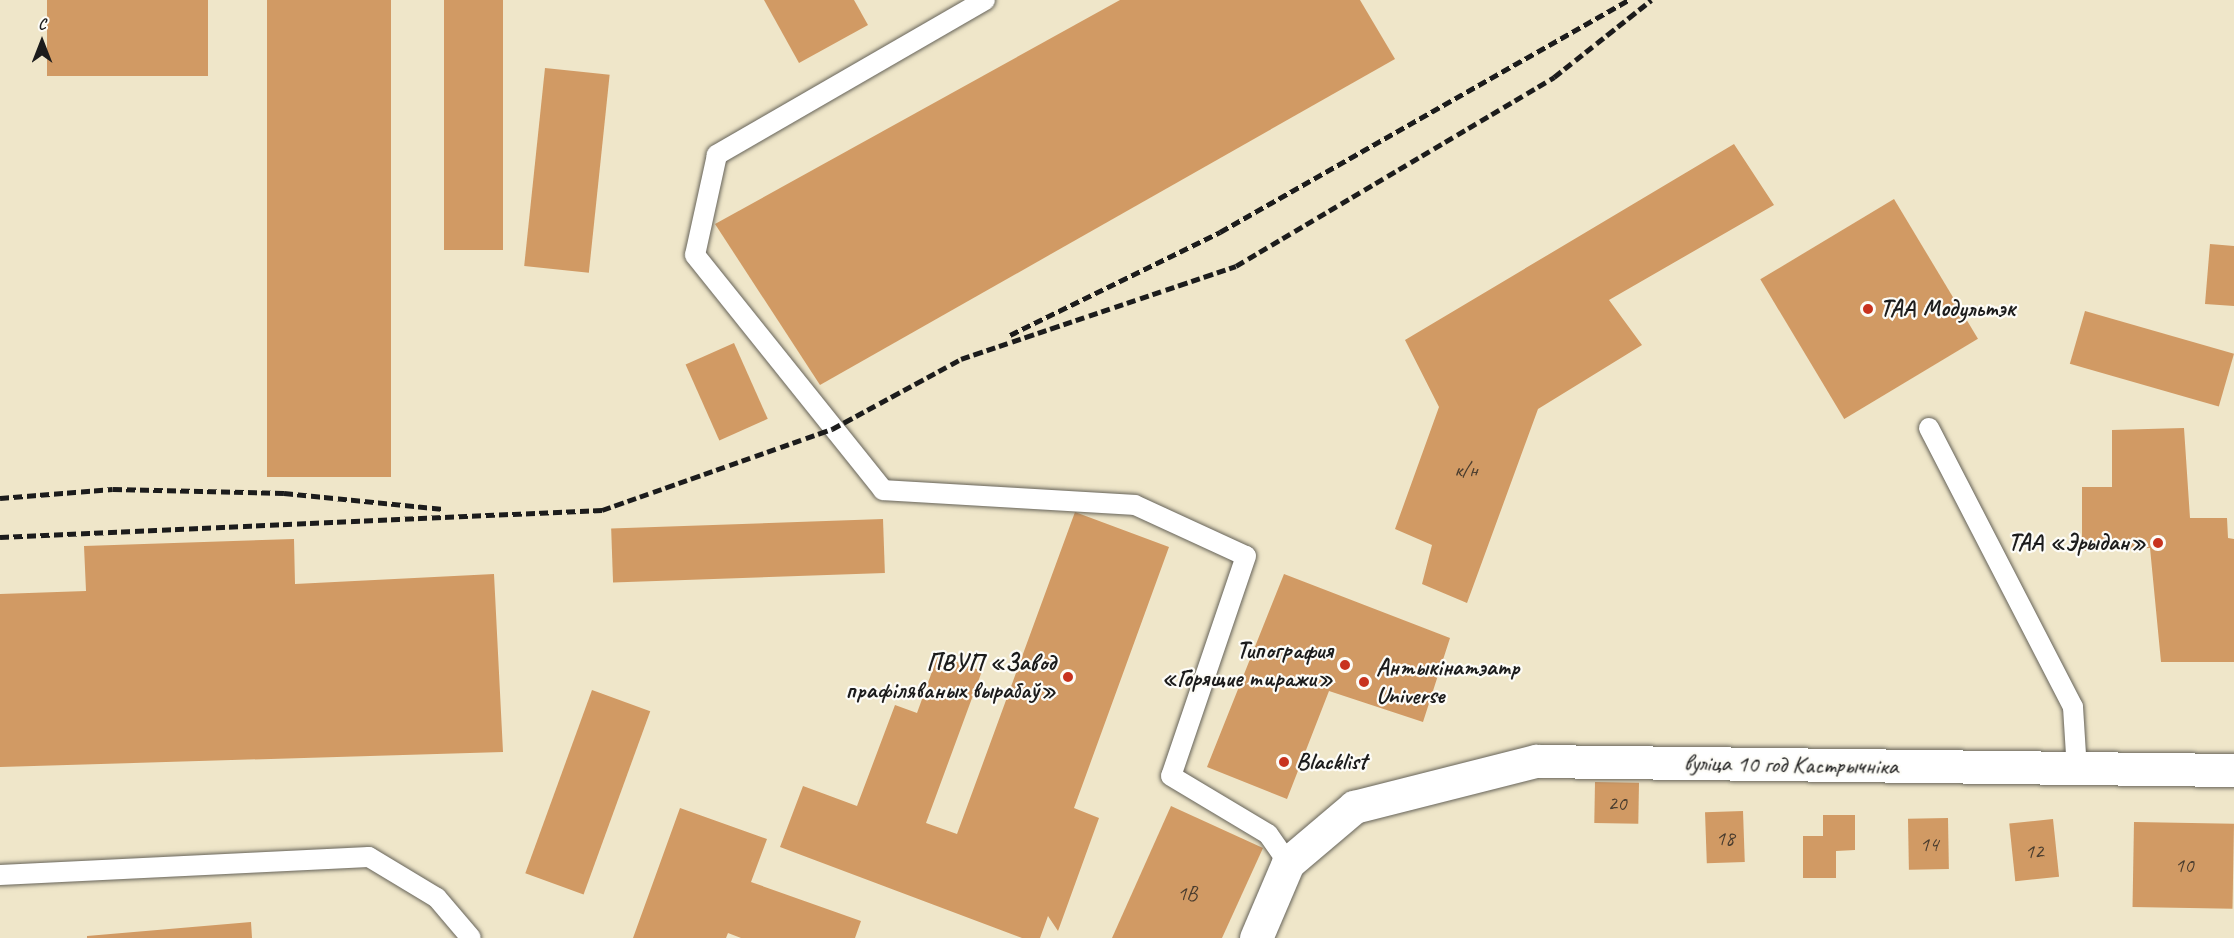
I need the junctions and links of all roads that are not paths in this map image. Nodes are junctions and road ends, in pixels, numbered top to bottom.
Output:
1 (985, 0) edge
2 (1929, 428) dead end
3 (2077, 770) junction
4 (2234, 770) edge
5 (1288, 863) junction
6 (0, 875) edge
7 (471, 938) edge
8 (1256, 938) edge

1 - 5 lane
2 - 3 lane
3 - 4 street, вуліца 10 год Кастрычніка
3 - 5 street, вуліца 10 год Кастрычніка
5 - 8 street
6 - 7 lane

